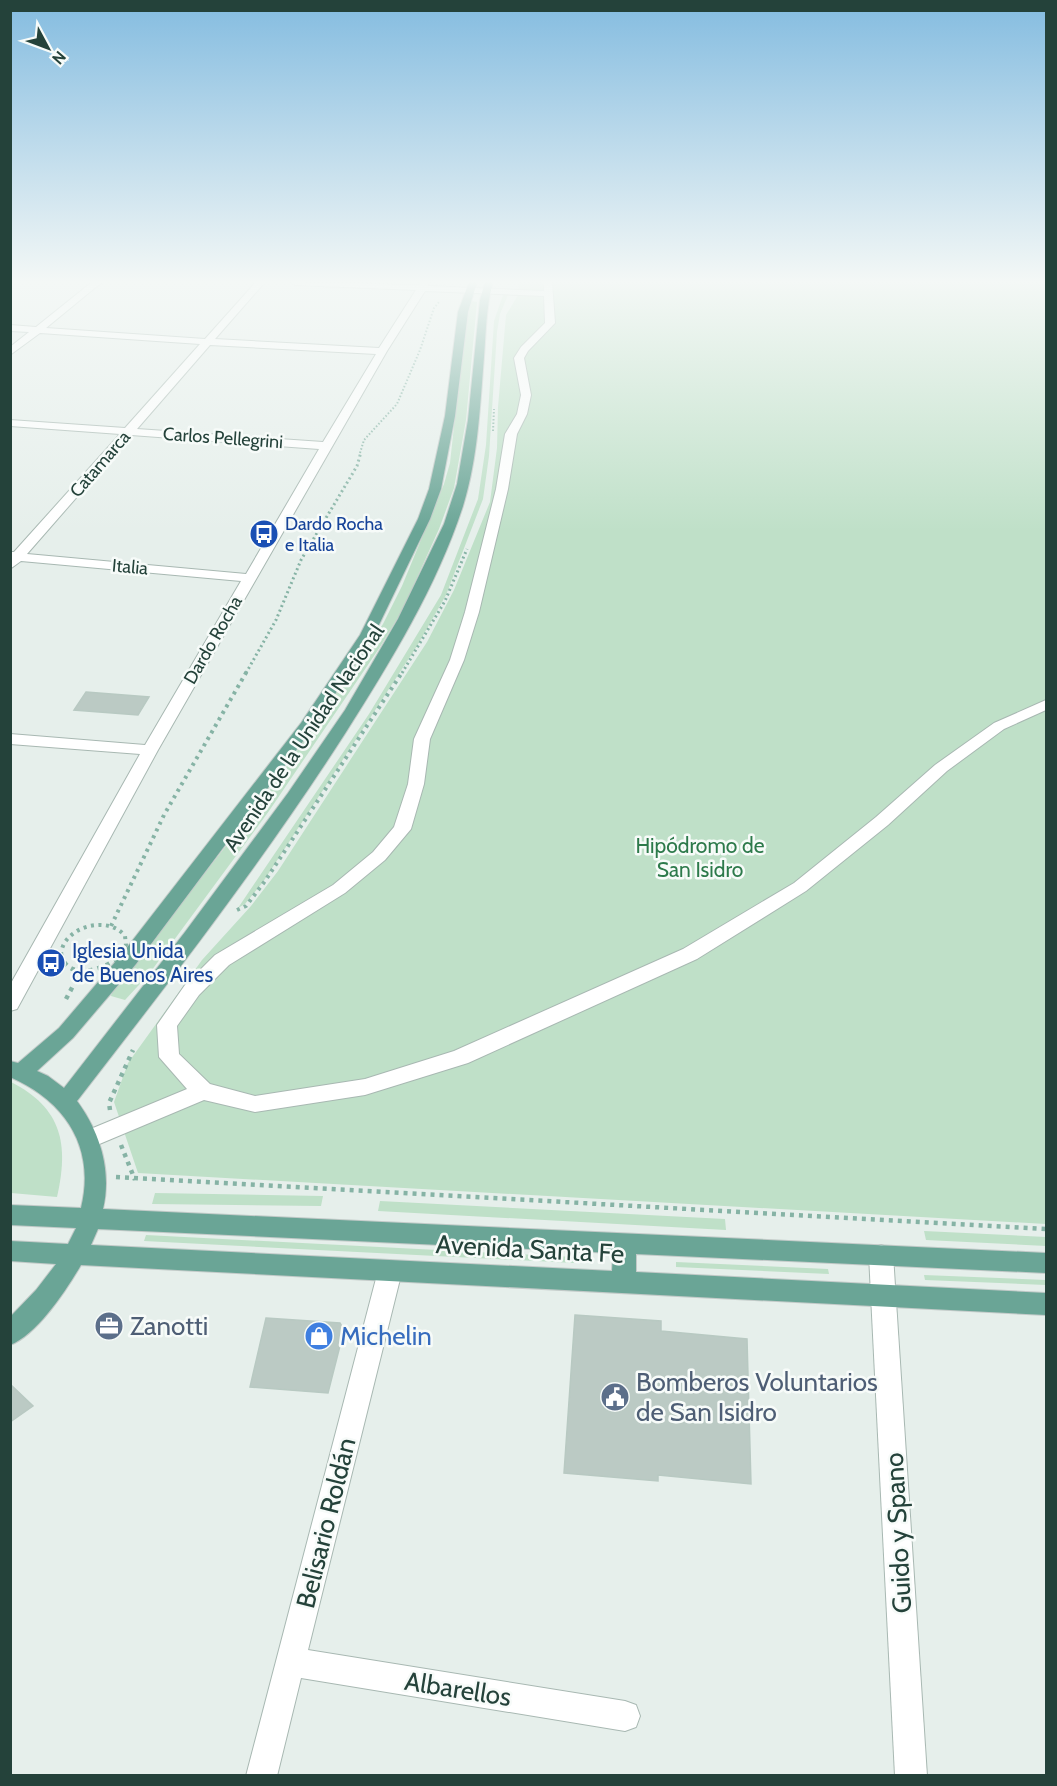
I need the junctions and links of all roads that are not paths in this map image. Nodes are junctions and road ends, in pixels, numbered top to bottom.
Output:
1 (187, 365) edge
2 (374, 365) edge
3 (455, 365) edge
4 (479, 365) edge
5 (520, 365) edge
6 (10, 423) edge
7 (128, 432) junction
8 (327, 446) junction
9 (13, 559) edge
10 (250, 578) junction
11 (1047, 705) edge
12 (10, 739) edge
13 (150, 750) junction
14 (10, 1004) edge
15 (16, 1070) edge
16 (203, 1091) junction
17 (66, 1100) junction
18 (89, 1139) junction
19 (10, 1215) edge
20 (90, 1219) junction
21 (625, 1244) junction
22 (10, 1251) edge
23 (75, 1255) junction
24 (881, 1255) junction
25 (1047, 1263) edge
26 (390, 1271) junction
27 (624, 1283) junction
28 (884, 1296) junction
29 (1047, 1304) edge
30 (10, 1334) edge
31 (291, 1662) junction
32 (625, 1716) dead end
33 (261, 1776) edge
34 (911, 1776) edge

1 - 7 street, Catamarca
2 - 8 street, Dardo Rocha
3 - 15 main road, Avenida de la Unidad Nacional
4 - 17 main road, Avenida de la Unidad Nacional
5 - 16 street
6 - 7 street, Carlos Pellegrini
7 - 8 street, Carlos Pellegrini
7 - 9 street, Catamarca
8 - 10 street, Dardo Rocha
9 - 10 street, Italia
10 - 13 street, Dardo Rocha
11 - 16 street
12 - 13 street
13 - 14 street, Dardo Rocha
15 - 17 main road
16 - 18 street
17 - 18 main road
18 - 20 main road
19 - 20 main road, Avenida Santa Fe
20 - 21 main road, Avenida Santa Fe
20 - 23 main road
21 - 24 main road, Avenida Santa Fe
21 - 27 main road
22 - 23 main road, Avenida Santa Fe
23 - 26 main road, Avenida Santa Fe
23 - 30 main road
24 - 25 main road, Avenida Santa Fe
24 - 28 street, Guido y Spano
26 - 27 main road, Avenida Santa Fe
26 - 31 street, Belisario Roldán
27 - 28 main road, Avenida Santa Fe
28 - 29 main road, Avenida Santa Fe
28 - 34 street, Guido y Spano
31 - 32 street, Albarellos
31 - 33 street, Belisario Roldán

